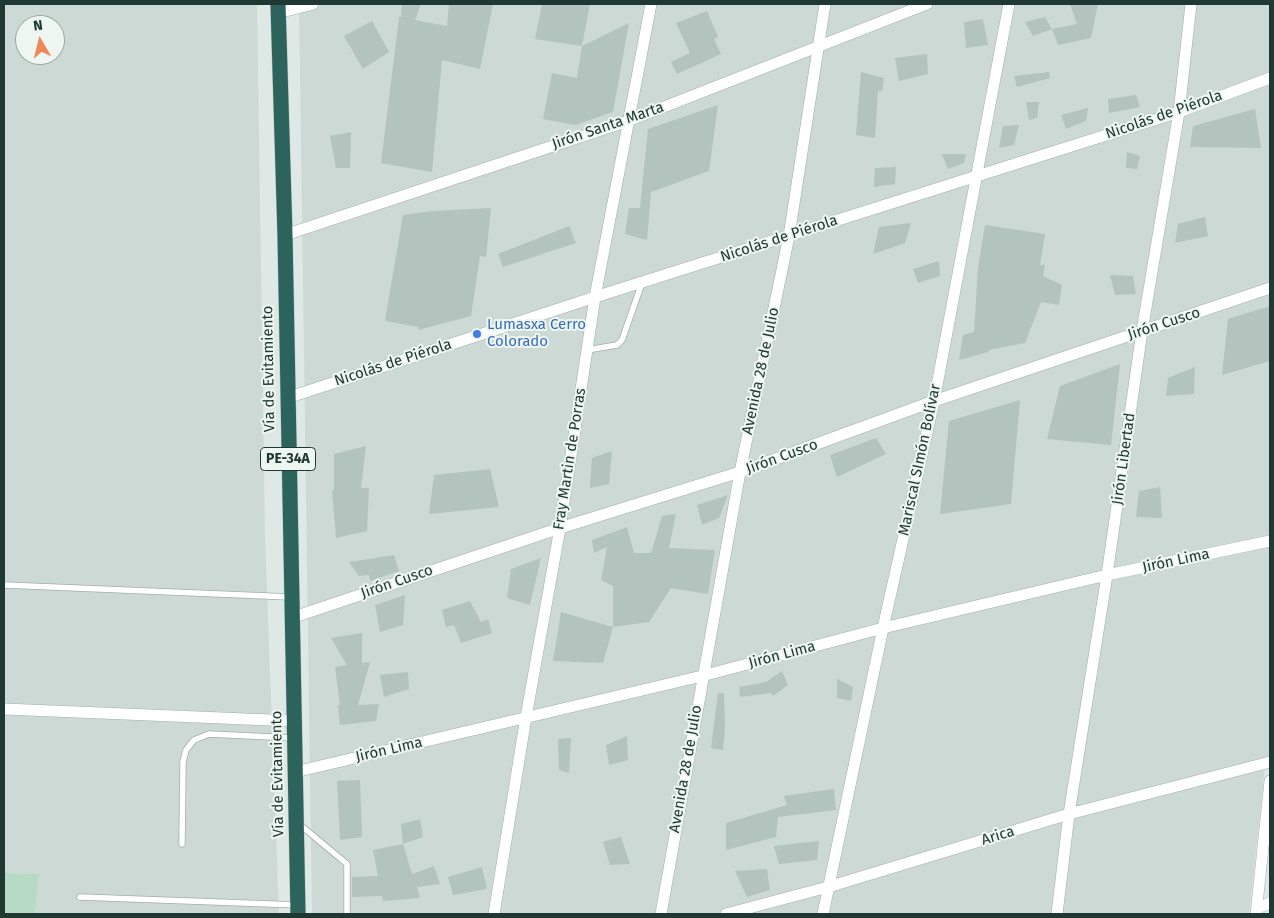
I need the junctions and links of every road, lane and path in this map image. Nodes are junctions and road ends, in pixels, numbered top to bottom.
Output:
1 (313, 4) edge
2 (651, 4) edge
3 (825, 4) edge
4 (927, 4) edge
5 (1009, 4) edge
6 (1191, 4) edge
7 (278, 8) edge
8 (820, 46) junction
9 (1270, 78) edge
10 (1179, 112) junction
11 (628, 121) junction
12 (975, 177) junction
13 (285, 235) junction
14 (789, 236) junction
15 (642, 282) junction
16 (1270, 288) edge
17 (595, 297) junction
18 (1142, 331) junction
19 (587, 350) junction
20 (287, 398) junction
21 (934, 401) junction
22 (740, 472) junction
23 (560, 528) junction
24 (1270, 541) edge
25 (1107, 575) junction
26 (4, 585) edge
27 (291, 597) junction
28 (291, 618) junction
29 (883, 628) junction
30 (702, 676) junction
31 (4, 709) edge
32 (526, 717) junction
33 (294, 721) junction
34 (294, 738) junction
35 (1270, 762) edge
36 (295, 772) junction
37 (1270, 781) edge
38 (1068, 814) junction
39 (296, 822) junction
40 (182, 844) dead end
41 (828, 886) junction
42 (80, 898) dead end
43 (1270, 903) edge
44 (298, 909) edge
45 (1257, 911) edge
46 (347, 914) edge
47 (494, 914) edge
48 (661, 914) edge
49 (726, 914) edge
50 (823, 914) edge
51 (1057, 914) edge

1 - 7 street
2 - 11 street, Fray Martin de Porras
3 - 8 street, Avenida 28 de Julio
4 - 8 street, Jirón Santa Marta
5 - 12 street, Mariscal SImón Bolívar
6 - 10 street, Jirón Libertad
7 - 13 highway, Vía de Evitamiento / PE-34A
8 - 11 street, Jirón Santa Marta
8 - 14 street, Avenida 28 de Julio
9 - 10 street, Nicolás de Piérola
10 - 12 street, Nicolás de Piérola
10 - 18 street, Jirón Libertad
11 - 13 street, Jirón Santa Marta
11 - 17 street, Fray Martin de Porras
12 - 14 street, Nicolás de Piérola
12 - 21 street, Mariscal SImón Bolívar
13 - 20 highway, Vía de Evitamiento / PE-34A
14 - 15 street, Nicolás de Piérola
14 - 22 street, Avenida 28 de Julio
15 - 17 street, Nicolás de Piérola
15 - 19 lane
16 - 18 street, Jirón Cusco
17 - 19 street, Fray Martin de Porras
17 - 20 street, Nicolás de Piérola
18 - 21 street, Jirón Cusco
18 - 25 street, Jirón Libertad
19 - 23 street, Fray Martin de Porras
20 - 27 highway, Vía de Evitamiento / PE-34A
21 - 22 street, Jirón Cusco
21 - 29 street, Mariscal SImón Bolívar
22 - 23 street, Jirón Cusco
22 - 30 street, Avenida 28 de Julio
23 - 28 street, Jirón Cusco
23 - 32 street, Fray Martin de Porras
24 - 25 street, Jirón Lima
25 - 29 street, Jirón Lima
25 - 38 street, Jirón Libertad
26 - 27 lane
27 - 28 highway, Vía de Evitamiento / PE-34A
28 - 33 highway, Vía de Evitamiento / PE-34A
29 - 30 street, Jirón Lima
29 - 41 street, Mariscal SImón Bolívar
30 - 32 street, Jirón Lima
30 - 48 street, Avenida 28 de Julio
31 - 33 street
32 - 36 street, Jirón Lima
32 - 47 street, Fray Martin de Porras
33 - 34 highway, Vía de Evitamiento / PE-34A
34 - 36 highway, Vía de Evitamiento / PE-34A
34 - 40 lane
35 - 38 street, Arica
36 - 39 highway, Vía de Evitamiento / PE-34A
37 - 45 street
38 - 41 street, Arica
38 - 51 street, Jirón Libertad
39 - 44 highway, Vía de Evitamiento / PE-34A
39 - 46 lane
41 - 49 street, Arica
41 - 50 street, Mariscal SImón Bolívar
42 - 44 lane
43 - 45 street

